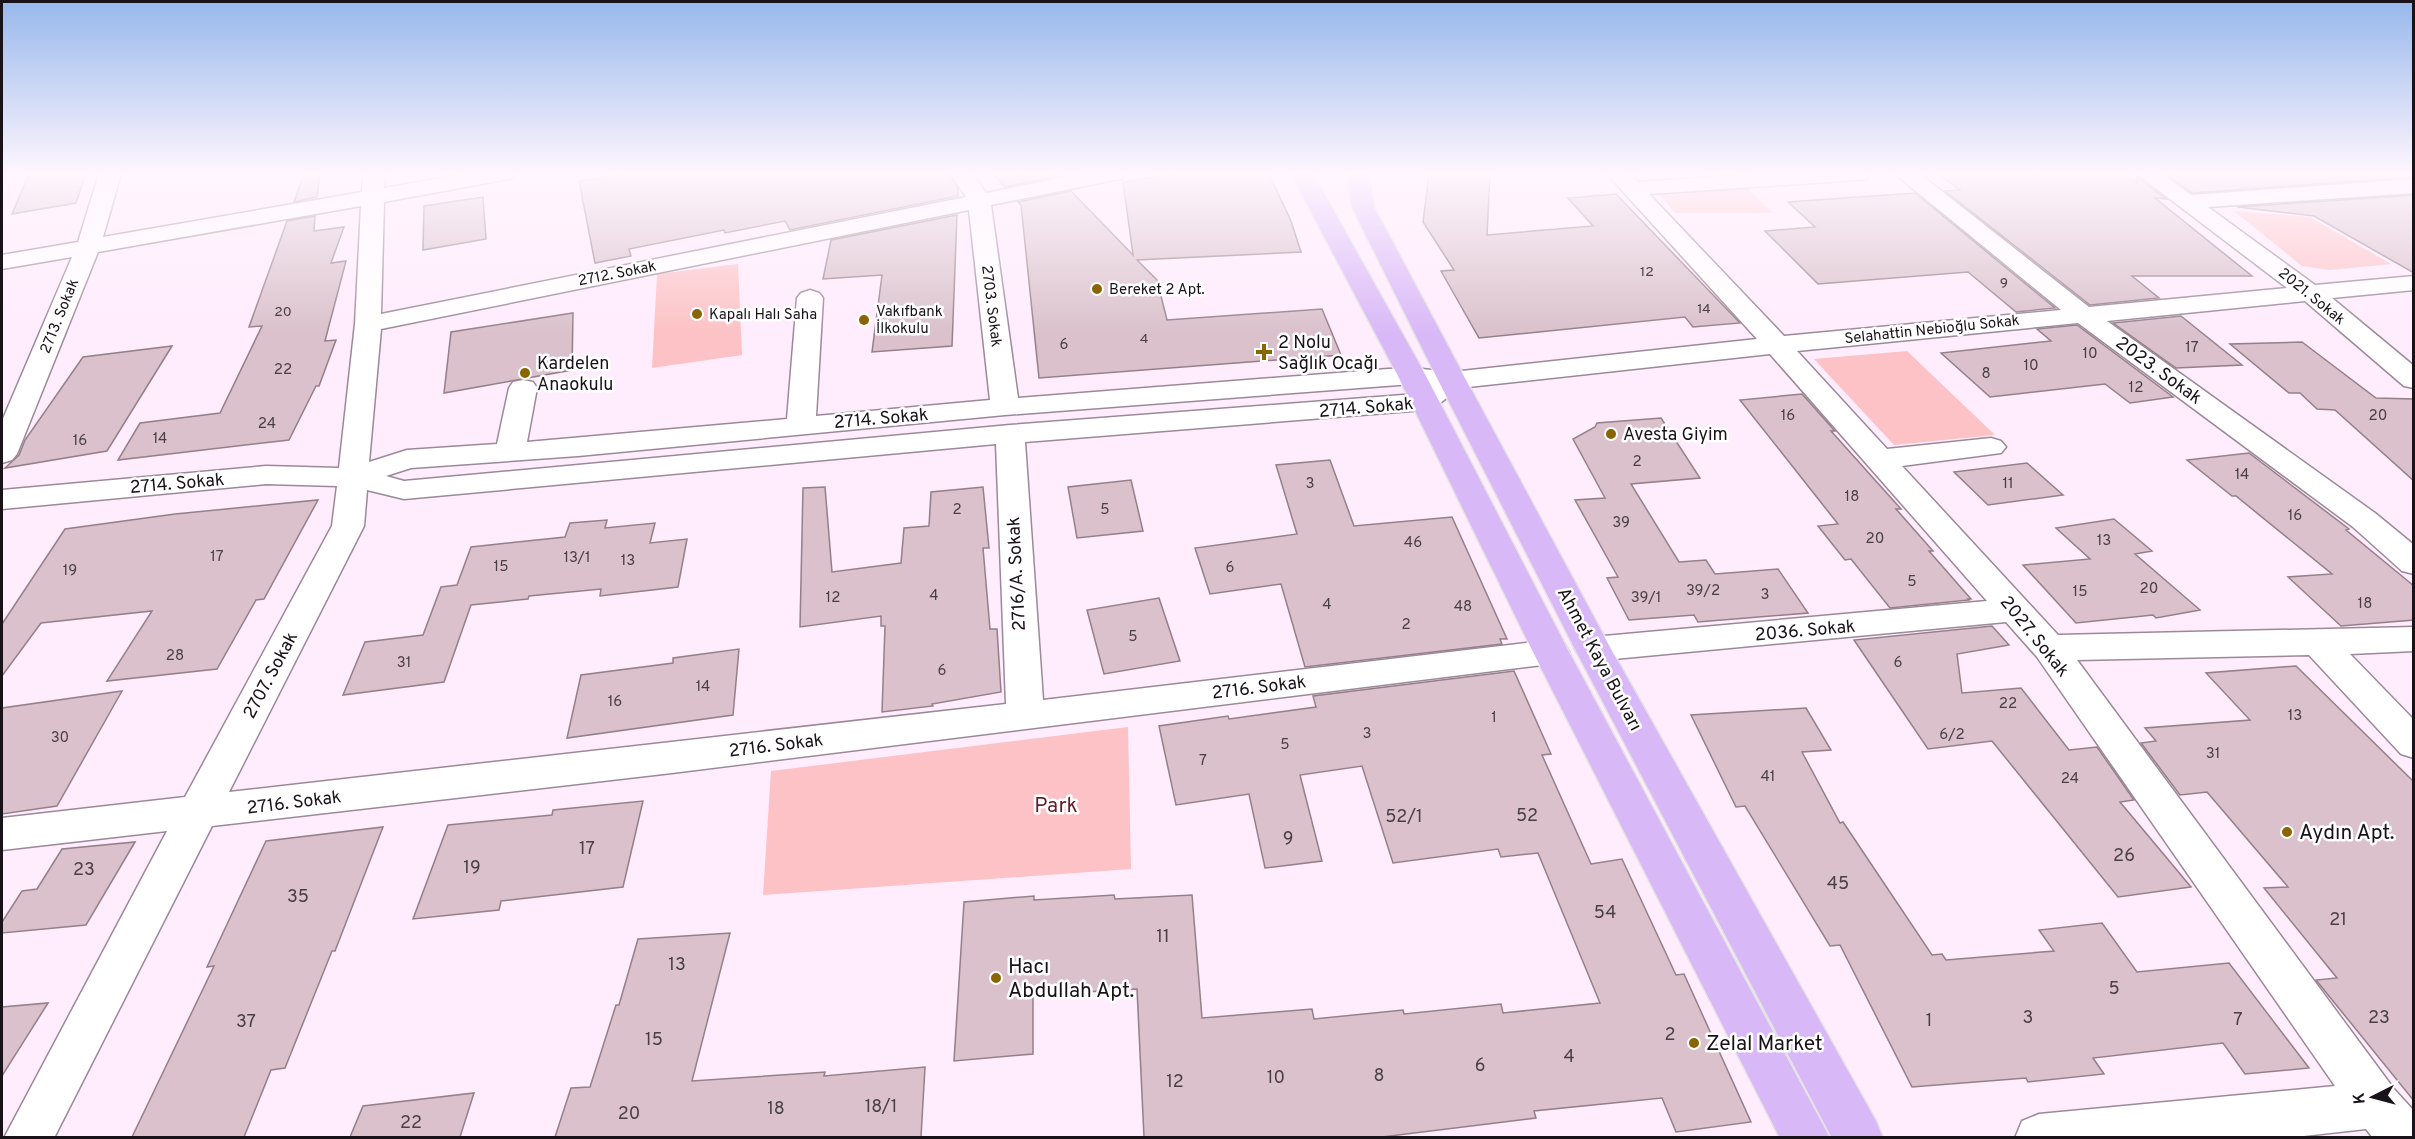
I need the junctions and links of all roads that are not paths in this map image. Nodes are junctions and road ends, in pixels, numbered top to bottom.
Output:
1 (94, 227) edge
2 (181, 227) edge
3 (372, 227) edge
4 (845, 227) edge
5 (982, 227) edge
6 (1331, 227) edge
7 (1373, 227) edge
8 (1667, 227) edge
9 (1973, 227) edge
10 (2222, 227) edge
11 (88, 247) junction
12 (2, 262) edge
13 (2414, 282) edge
14 (2310, 293) junction
15 (810, 298) dead end
16 (2083, 315) junction
17 (368, 324) junction
18 (1777, 345) junction
19 (1452, 380) junction
20 (2414, 380) edge
21 (523, 388) dead end
22 (1418, 389) junction
23 (1007, 420) junction
24 (801, 426) junction
25 (1991, 447) dead end
26 (510, 452) junction
27 (2, 454) edge
28 (1880, 459) junction
29 (354, 477) junction
30 (2, 499) edge
31 (2414, 563) edge
32 (2015, 610) junction
33 (2414, 639) edge
34 (2318, 643) junction
35 (2049, 648) junction
36 (1593, 649) junction
37 (1551, 652) junction
38 (1025, 715) junction
39 (2414, 744) edge
40 (198, 813) junction
41 (2, 834) edge
42 (2391, 1121) edge
43 (28, 1137) edge
44 (1806, 1137) edge
45 (1859, 1137) edge
46 (2039, 1137) edge

1 - 11 street, 2713. Sokak
2 - 11 street
3 - 17 street, 2707. Sokak
4 - 17 street, 2712. Sokak
5 - 23 street, 2703. Sokak
6 - 22 main road
7 - 19 main road, Ahmet Kaya Bulvarı
8 - 18 street, 2027. Sokak
9 - 16 street, 2023. Sokak
10 - 14 street, 2021. Sokak
11 - 12 street
11 - 27 street, 2713. Sokak
13 - 14 street, Selahattin Nebioğlu Sokak
14 - 16 street, Selahattin Nebioğlu Sokak
14 - 20 street, 2021. Sokak
15 - 24 street
16 - 18 street, Selahattin Nebioğlu Sokak
16 - 31 street, 2023. Sokak
17 - 29 street, 2707. Sokak
18 - 19 street, Selahattin Nebioğlu Sokak
18 - 28 street, 2027. Sokak
19 - 22 street, 2714. Sokak
19 - 36 main road, Ahmet Kaya Bulvarı
21 - 26 street
22 - 23 street, 2714. Sokak
22 - 37 main road
23 - 24 street, 2714. Sokak
23 - 29 street, 2714. Sokak
23 - 38 street, 2716/A. Sokak
24 - 26 street, 2714. Sokak
25 - 28 street
26 - 29 street, 2714. Sokak
28 - 32 street, 2027. Sokak
29 - 30 street, 2714. Sokak
29 - 40 street, 2707. Sokak
32 - 35 street, 2027. Sokak
32 - 36 street, 2036. Sokak
33 - 34 street
34 - 35 street
34 - 39 street
35 - 42 street, 2027. Sokak
36 - 45 main road, Ahmet Kaya Bulvarı
37 - 38 street, 2716. Sokak
37 - 44 main road
38 - 40 street, 2716. Sokak
40 - 41 street, 2716. Sokak
40 - 43 street, 2707. Sokak
42 - 46 street

